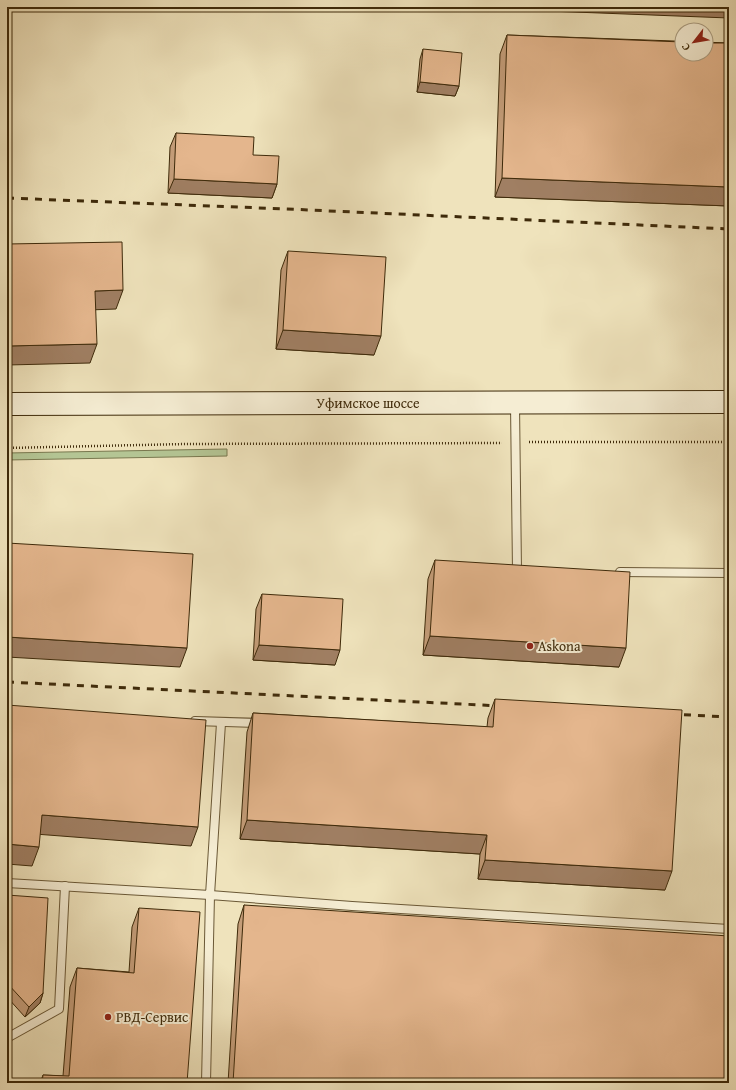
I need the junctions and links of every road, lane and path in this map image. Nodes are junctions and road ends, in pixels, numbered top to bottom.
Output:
1 (729, 402) edge
2 (515, 403) junction
3 (7, 404) edge
4 (516, 442) junction
5 (729, 442) edge
6 (7, 448) edge
7 (517, 571) edge
8 (611, 572) edge
9 (729, 573) edge
10 (190, 721) edge
11 (221, 723) junction
12 (269, 724) edge
13 (7, 883) edge
14 (64, 886) junction
15 (210, 895) junction
16 (729, 929) edge
17 (7, 1038) edge
18 (206, 1083) edge

1 - 2 main road, Уфимское шоссе
2 - 3 main road, Уфимское шоссе
2 - 4 lane
4 - 5 path
4 - 6 path
4 - 7 lane
8 - 9 lane
10 - 11 lane
11 - 12 lane
11 - 15 lane
13 - 14 lane
14 - 15 lane
14 - 17 lane
15 - 16 lane
15 - 18 lane

